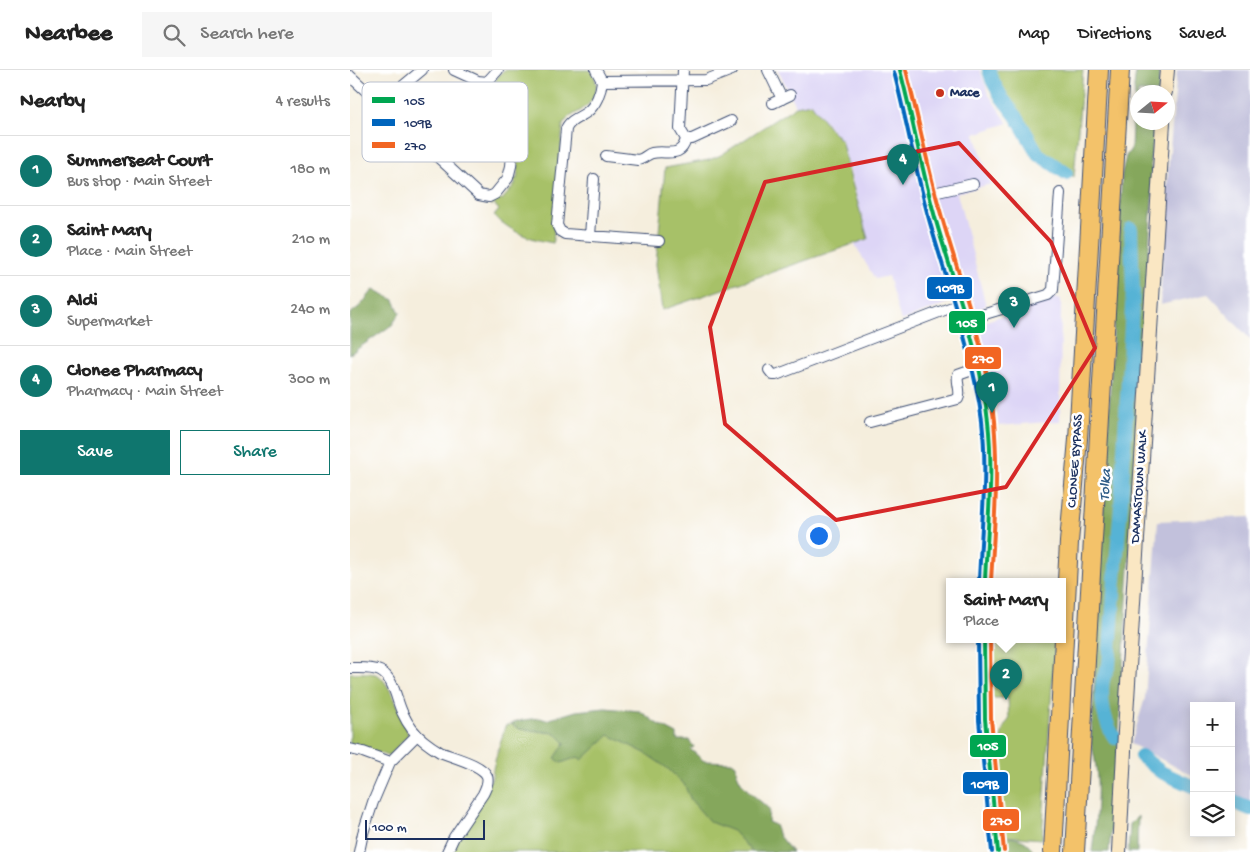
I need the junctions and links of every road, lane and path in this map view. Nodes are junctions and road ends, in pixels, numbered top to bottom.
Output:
1 (422, 70) edge
2 (454, 70) edge
3 (498, 70) edge
4 (596, 70) edge
5 (732, 70) edge
6 (768, 70) edge
7 (900, 70) edge
8 (1099, 70) edge
9 (1120, 70) edge
10 (1167, 70) edge
11 (683, 75) edge
12 (350, 76) edge
13 (602, 81) junction
14 (408, 82) edge
15 (487, 82) joint
16 (1166, 85) edge
17 (362, 88) edge
18 (782, 99) dead end
19 (731, 121) dead end
20 (1162, 130) edge
21 (686, 139) junction
22 (606, 156) dead end
23 (443, 162) edge
24 (510, 162) edge
25 (594, 179) dead end
26 (973, 184) dead end
27 (1060, 193) dead end
28 (928, 194) junction
29 (590, 236) junction
30 (660, 242) dead end
31 (960, 304) junction
32 (965, 320) junction
33 (978, 368) junction
34 (768, 370) dead end
35 (870, 422) dead end
36 (985, 578) edge
37 (1066, 600) edge
38 (984, 643) edge
39 (1064, 643) edge
40 (350, 668) edge
41 (417, 735) junction
42 (350, 749) edge
43 (390, 762) junction
44 (359, 852) edge
45 (447, 852) edge
46 (998, 852) edge
47 (1053, 852) edge
48 (1075, 852) edge
49 (1119, 852) edge

1 - 14 street
2 - 15 street
3 - 15 street
4 - 13 street
5 - 11 street
6 - 18 street
7 - 28 main road
8 - 37 highway, CLONEE BYPASS
9 - 48 highway, CLONEE BYPASS
10 - 16 main road
11 - 13 street
11 - 21 street
12 - 17 street
13 - 29 street
19 - 21 street
20 - 49 main road, DAMASTOWN WALK
21 - 22 street
23 - 24 street
25 - 29 street
26 - 28 street
27 - 32 street
28 - 31 main road
29 - 30 street
31 - 32 main road
31 - 34 street
32 - 33 main road
33 - 35 street
33 - 36 main road
38 - 46 main road
39 - 47 highway, CLONEE BYPASS
40 - 41 street
41 - 43 street
41 - 45 street
42 - 43 street
43 - 44 street

